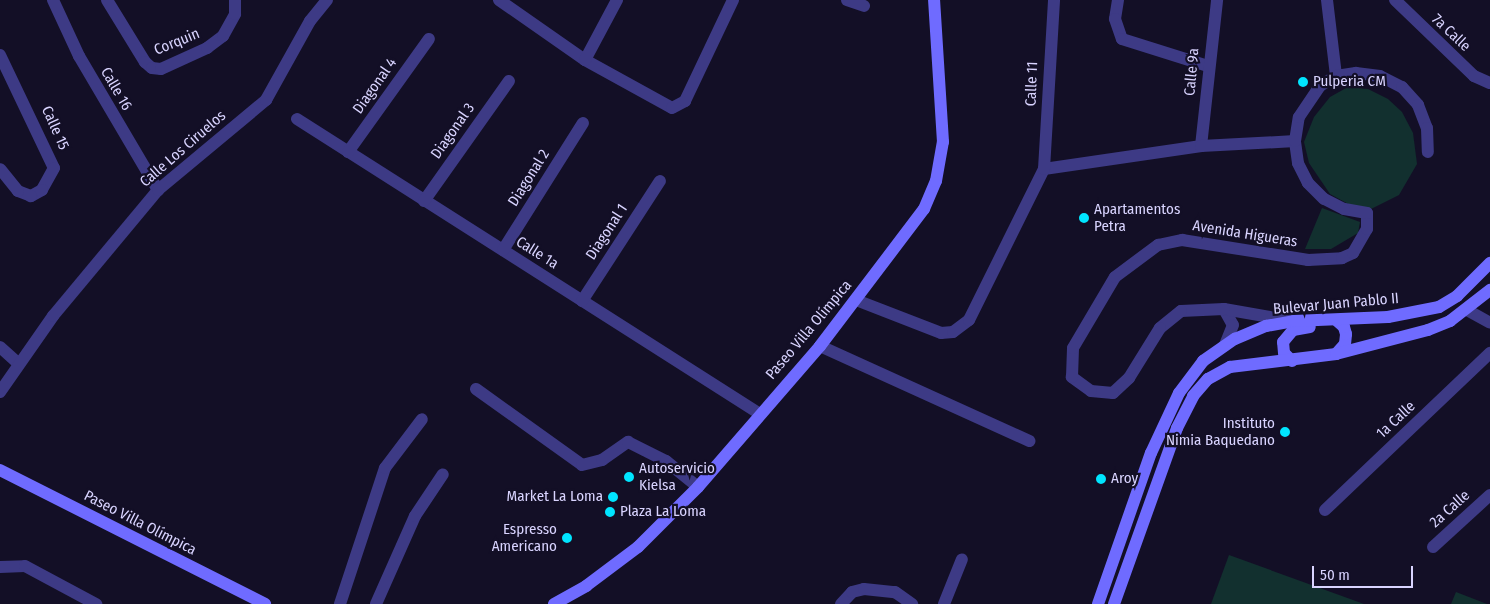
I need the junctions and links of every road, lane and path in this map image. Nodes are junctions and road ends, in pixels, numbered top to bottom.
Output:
1 (53, 0) edge
2 (107, 0) edge
3 (235, 0) edge
4 (327, 0) edge
5 (499, 0) edge
6 (617, 0) edge
7 (733, 0) edge
8 (847, 0) edge
9 (934, 0) edge
10 (1054, 0) edge
11 (1118, 0) edge
12 (1217, 0) edge
13 (1327, 0) edge
14 (1395, 0) edge
15 (864, 6) dead end
16 (429, 39) dead end
17 (0, 55) edge
18 (585, 60) junction
19 (1208, 66) junction
20 (1336, 76) junction
21 (509, 81) dead end
22 (1490, 83) edge
23 (297, 119) dead end
24 (583, 123) dead end
25 (1295, 141) junction
26 (1201, 146) junction
27 (348, 152) junction
28 (1428, 152) dead end
29 (0, 169) edge
30 (1044, 169) junction
31 (660, 181) dead end
32 (158, 190) junction
33 (424, 201) junction
34 (503, 250) junction
35 (1490, 263) edge
36 (1490, 290) edge
37 (856, 300) junction
38 (582, 301) junction
39 (1224, 309) junction
40 (1467, 310) junction
41 (1294, 321) junction
42 (1321, 321) junction
43 (1336, 321) junction
44 (1490, 323) edge
45 (820, 346) junction
46 (1225, 346) junction
47 (0, 347) edge
48 (1490, 353) edge
49 (1336, 354) junction
50 (1292, 361) junction
51 (18, 363) junction
52 (476, 389) dead end
53 (0, 392) edge
54 (760, 414) junction
55 (422, 419) dead end
56 (1029, 441) dead end
57 (0, 470) edge
58 (443, 474) dead end
59 (698, 487) junction
60 (1490, 495) edge
61 (1325, 510) dead end
62 (1433, 547) dead end
63 (962, 559) dead end
64 (0, 566) edge
65 (96, 604) edge
66 (265, 604) edge
67 (340, 604) edge
68 (376, 604) edge
69 (554, 604) edge
70 (841, 604) edge
71 (912, 604) edge
72 (944, 604) edge
73 (1098, 604) edge
74 (1114, 604) edge

1 - 32 street, Calle 16
2 - 3 street, Corquin
4 - 32 street, Calle Los Ciruelos
5 - 18 street
6 - 18 street
7 - 18 street
8 - 15 street
9 - 37 main road, Paseo Villa Olímpica
10 - 30 street, Calle 11
11 - 19 street
12 - 19 street, Calle 9a
13 - 20 street
14 - 22 street, 7a Calle
16 - 27 street, Diagonal 4
17 - 29 street, Calle 15
19 - 26 street, Calle 9a
20 - 25 street, Avenida Higueras
20 - 28 street
21 - 33 street, Diagonal 3
23 - 27 street, Calle 1a
24 - 34 street, Diagonal 2
25 - 26 street
25 - 39 street, Avenida Higueras
26 - 30 street
27 - 33 street, Calle 1a
30 - 37 street
31 - 38 street, Diagonal 1
32 - 51 street, Calle Los Ciruelos
33 - 34 street, Calle 1a
34 - 38 street, Calle 1a
35 - 43 main road, Bulevar Juan Pablo II
36 - 40 main road
37 - 45 main road, Paseo Villa Olímpica
38 - 54 street, Calle 1a
39 - 41 street, Avenida Higueras
39 - 46 street
40 - 44 street
40 - 49 main road
41 - 42 main road, Bulevar Juan Pablo II
41 - 46 main road, Bulevar Juan Pablo II
42 - 43 main road, Bulevar Juan Pablo II
42 - 50 main road
43 - 49 main road
45 - 54 main road, Paseo Villa Olímpica
45 - 56 street
46 - 73 main road, Bulevar Juan Pablo II
47 - 51 street
48 - 61 street, 1a Calle
49 - 50 main road
50 - 74 main road
51 - 53 street, Calle Los Ciruelos
52 - 59 street
54 - 59 main road, Paseo Villa Olímpica
55 - 67 street
57 - 66 main road, Paseo Villa Olímpica
58 - 68 street
59 - 69 main road, Paseo Villa Olímpica
60 - 62 street, 2a Calle
63 - 72 street
64 - 65 street
70 - 71 street

